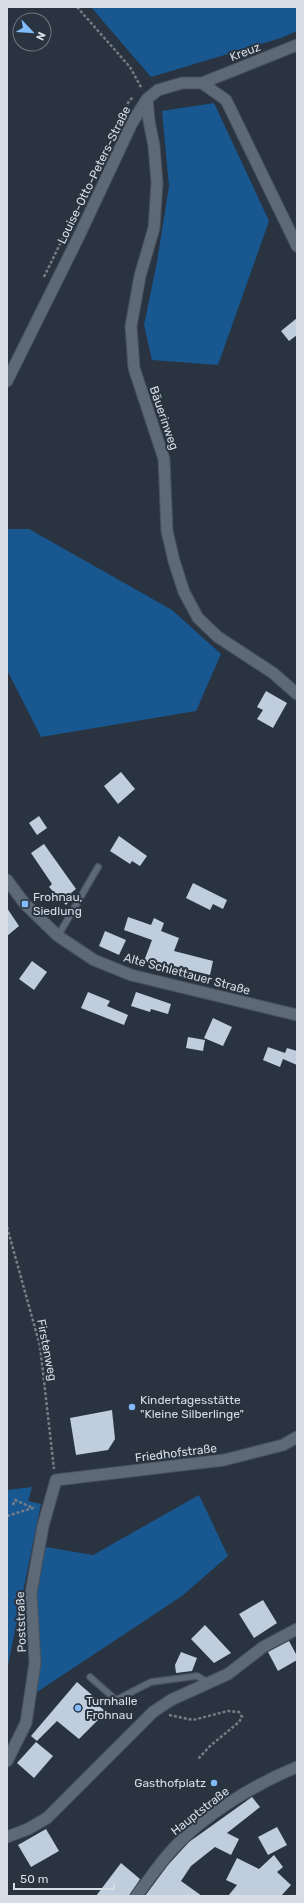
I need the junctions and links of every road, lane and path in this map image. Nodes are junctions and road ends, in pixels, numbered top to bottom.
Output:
1 (77, 7) edge
2 (297, 45) edge
3 (202, 83) junction
4 (147, 99) junction
5 (297, 246) edge
6 (7, 381) edge
7 (297, 694) edge
8 (98, 867) dead end
9 (7, 880) edge
10 (58, 936) junction
11 (297, 1016) edge
12 (7, 1227) edge
13 (297, 1437) edge
14 (56, 1480) junction
15 (13, 1505) dead end
16 (49, 1506) junction
17 (31, 1507) junction
18 (7, 1516) edge
19 (297, 1630) edge
20 (90, 1677) dead end
21 (209, 1683) junction
22 (153, 1712) junction
23 (198, 1759) dead end
24 (7, 1761) edge
25 (297, 1767) edge
26 (7, 1837) edge
27 (136, 1896) edge

1 - 4 path
2 - 3 street, Kreuz
3 - 4 street, Louise-Otto-Peters-Straße
3 - 5 street
4 - 6 street, Louise-Otto-Peters-Straße
4 - 7 street, Bäuerinweg
8 - 10 lane
9 - 10 street, Alte Schlettauer Straße
10 - 11 street, Alte Schlettauer Straße
12 - 14 path, Firstenweg
13 - 14 street, Friedhofstraße
14 - 16 street, Poststraße
15 - 17 path
16 - 17 path
16 - 24 street, Poststraße
17 - 18 path
19 - 21 street
20 - 21 lane
21 - 22 street
22 - 23 path
22 - 26 street
25 - 27 street, Hauptstraße

